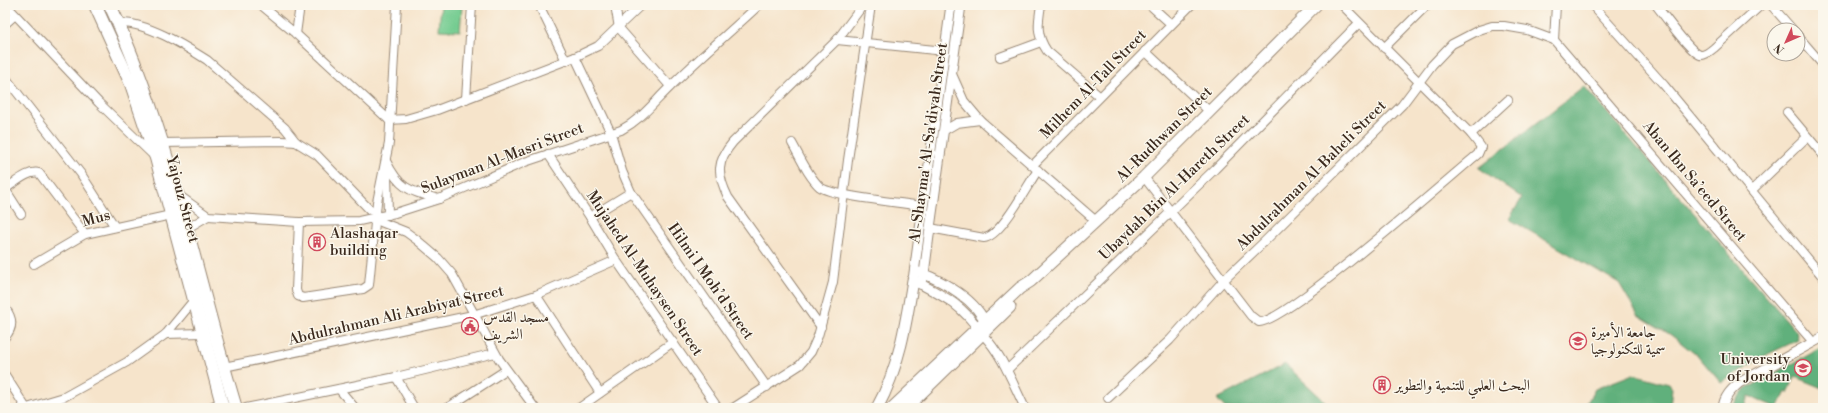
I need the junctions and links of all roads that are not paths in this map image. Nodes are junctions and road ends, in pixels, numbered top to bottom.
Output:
1 (6, 5) edge
2 (95, 5) edge
3 (110, 5) edge
4 (261, 5) edge
5 (300, 5) edge
6 (397, 5) edge
7 (472, 5) edge
8 (539, 5) edge
9 (615, 5) edge
10 (641, 5) edge
11 (759, 5) edge
12 (863, 5) edge
13 (871, 5) edge
14 (951, 5) edge
15 (961, 5) edge
16 (1041, 5) edge
17 (1150, 5) edge
18 (1191, 5) edge
19 (1342, 5) edge
20 (1427, 5) edge
21 (1556, 5) edge
22 (1592, 5) edge
23 (1656, 5) edge
24 (1761, 5) edge
25 (1771, 5) edge
26 (1311, 6) edge
27 (15, 15) junction
28 (1786, 22) edge
29 (118, 23) junction
30 (1359, 23) junction
31 (5, 24) edge
32 (1172, 24) junction
33 (619, 28) junction
34 (296, 34) junction
35 (837, 40) junction
36 (1554, 40) junction
37 (864, 42) junction
38 (1041, 42) junction
39 (1806, 45) edge
40 (1384, 48) junction
41 (945, 51) junction
42 (1145, 51) junction
43 (575, 57) junction
44 (1000, 57) dead end
45 (566, 61) junction
46 (1823, 65) edge
47 (952, 74) junction
48 (5, 77) edge
49 (1419, 82) junction
50 (670, 86) junction
51 (1099, 96) junction
52 (466, 99) junction
53 (1508, 100) dead end
54 (1209, 111) junction
55 (1786, 112) dead end
56 (389, 120) junction
57 (980, 120) junction
58 (945, 130) junction
59 (611, 133) junction
60 (1470, 134) junction
61 (1807, 137) junction
62 (296, 142) junction
63 (162, 143) junction
64 (792, 143) dead end
65 (548, 154) junction
66 (1823, 155) edge
67 (156, 158) junction
68 (386, 161) junction
69 (1036, 168) junction
70 (1144, 177) junction
71 (5, 189) edge
72 (1752, 190) junction
73 (631, 192) junction
74 (176, 194) junction
75 (843, 194) junction
76 (439, 199) junction
77 (377, 202) junction
78 (922, 206) junction
79 (370, 210) junction
80 (1169, 212) junction
81 (21, 214) dead end
82 (171, 215) junction
83 (388, 215) junction
84 (208, 216) junction
85 (376, 217) junction
86 (590, 217) junction
87 (360, 221) junction
88 (1096, 221) junction
89 (299, 222) junction
90 (115, 227) junction
91 (930, 228) junction
92 (186, 229) junction
93 (85, 234) junction
94 (616, 260) junction
95 (34, 264) dead end
96 (924, 274) junction
97 (1823, 277) edge
98 (916, 278) junction
99 (1224, 280) junction
100 (956, 292) junction
101 (536, 295) junction
102 (194, 300) junction
103 (950, 300) junction
104 (5, 308) edge
105 (473, 315) junction
106 (821, 327) junction
107 (985, 331) junction
108 (202, 333) junction
109 (166, 334) junction
110 (5, 337) edge
111 (1823, 337) edge
112 (673, 342) junction
113 (1813, 342) junction
114 (495, 353) junction
115 (224, 367) junction
116 (506, 370) junction
117 (1007, 370) junction
118 (5, 375) edge
119 (396, 377) junction
120 (767, 387) junction
121 (339, 389) junction
122 (600, 393) junction
123 (1108, 398) dead end
124 (43, 405) edge
125 (222, 405) edge
126 (26, 408) edge
127 (209, 408) edge
128 (236, 408) edge
129 (246, 408) edge
130 (355, 408) edge
131 (414, 408) edge
132 (447, 408) edge
133 (535, 408) edge
134 (579, 408) edge
135 (718, 408) edge
136 (733, 408) edge
137 (877, 408) edge
138 (892, 408) edge
139 (906, 408) edge
140 (1025, 408) edge
141 (1723, 408) edge

1 - 27 street
2 - 67 main road, Yajouz Street
3 - 29 main road, Yajouz Street
4 - 34 street
5 - 34 street
6 - 56 street
7 - 52 street
8 - 45 street
9 - 33 street
10 - 33 street
11 - 50 street, Sulayman Al-Masri Street
12 - 35 street
13 - 37 street
14 - 41 street, Al-Shayma' Al-Sa'diyah Street
15 - 47 street, Al-Shayma' Al-Sa'diyah Street
16 - 38 street
17 - 32 street
18 - 32 street, Milhem Al-Tall Street
19 - 30 street
20 - 40 street
21 - 36 street
22 - 72 street
23 - 24 street
25 - 28 street
26 - 54 main road, Al-Rudhwan Street
27 - 31 street
27 - 67 street
29 - 62 street
29 - 63 main road, Yajouz Street
30 - 40 street
30 - 80 street, Ubaydah Bin Al-Hareth Street
32 - 42 street, Milhem Al-Tall Street
33 - 43 street
33 - 50 street
34 - 56 street
35 - 37 street
35 - 106 street
36 - 49 street, Abdulrahman Al-Baheli Street
36 - 113 street, Aban Ibn Sa’eed Street
37 - 41 street
37 - 75 street
38 - 44 street
38 - 51 street
39 - 46 street
40 - 49 street
41 - 78 street, Al-Shayma' Al-Sa'diyah Street
42 - 51 street, Milhem Al-Tall Street
42 - 54 street
43 - 45 street
43 - 59 street, Hilmi I Moh’d Street
45 - 52 street
47 - 57 street
47 - 58 street, Al-Shayma' Al-Sa'diyah Street
48 - 90 street
49 - 60 street
49 - 99 street, Abdulrahman Al-Baheli Street
50 - 59 street, Sulayman Al-Masri Street
51 - 69 street, Milhem Al-Tall Street
52 - 56 street
53 - 60 street
54 - 70 main road, Al-Rudhwan Street
55 - 61 street
56 - 68 street
57 - 58 street
57 - 69 street
58 - 91 street, Al-Shayma' Al-Sa'diyah Street
59 - 65 street, Sulayman Al-Masri Street
59 - 73 street, Hilmi I Moh’d Street
60 - 99 street
61 - 66 street
61 - 72 street
62 - 63 street
62 - 79 street
63 - 74 main road, Yajouz Street
64 - 75 street
65 - 76 street, Sulayman Al-Masri Street
65 - 86 street, Mujahed Al-Muhaysen Street
67 - 82 main road, Yajouz Street
68 - 76 street
68 - 77 street
68 - 83 street
69 - 88 street
69 - 91 street, Milhem Al-Tall Street
70 - 80 street
70 - 88 main road, Al-Rudhwan Street
71 - 81 street
71 - 93 street
72 - 97 street
73 - 86 street
73 - 120 street, Hilmi I Moh’d Street
74 - 84 street
74 - 92 main road, Yajouz Street
75 - 78 street
75 - 106 street
76 - 83 street, Sulayman Al-Masri Street
77 - 79 street
77 - 85 street
78 - 98 street, Al-Shayma' Al-Sa'diyah Street
79 - 87 street
80 - 99 street
80 - 117 street, Ubaydah Bin Al-Hareth Street
82 - 90 street, Mus
82 - 102 main road, Yajouz Street
83 - 85 street, Sulayman Al-Masri Street
84 - 89 street, Sulayman Al-Masri Street
84 - 92 street
85 - 87 street, Sulayman Al-Masri Street
85 - 89 street
85 - 105 street
86 - 94 street, Mujahed Al-Muhaysen Street
87 - 89 street, Sulayman Al-Masri Street
88 - 107 main road, Al-Rudhwan Street
90 - 93 street, Mus
91 - 96 street, Al-Shayma' Al-Sa'diyah Street
92 - 115 main road, Yajouz Street
93 - 95 street, Mus
94 - 101 street, Abdulrahman Ali Arabiyat Street
94 - 112 street, Mujahed Al-Muhaysen Street
96 - 98 street, Al-Shayma' Al-Sa'diyah Street
96 - 100 street
98 - 103 street
98 - 137 main road
99 - 123 street, Abdulrahman Al-Baheli Street
100 - 103 street
100 - 107 street
101 - 105 street, Abdulrahman Ali Arabiyat Street
101 - 122 street
102 - 108 main road, Yajouz Street
102 - 109 street
103 - 107 street
104 - 110 street
105 - 114 street
105 - 115 street, Abdulrahman Ali Arabiyat Street
106 - 120 street
107 - 117 street
107 - 138 main road, Al-Rudhwan Street
107 - 139 main road, Al-Rudhwan Street
108 - 109 street
108 - 125 main road, Yajouz Street
109 - 124 street
111 - 113 street
112 - 122 street
112 - 135 street, Mujahed Al-Muhaysen Street
113 - 141 street
114 - 116 street
114 - 119 street
115 - 128 main road, Yajouz Street
116 - 132 street
116 - 133 street
117 - 140 street
118 - 126 street
119 - 121 street
119 - 131 street
120 - 136 street
121 - 129 street
121 - 130 street
122 - 134 street
124 - 126 street
125 - 127 street

